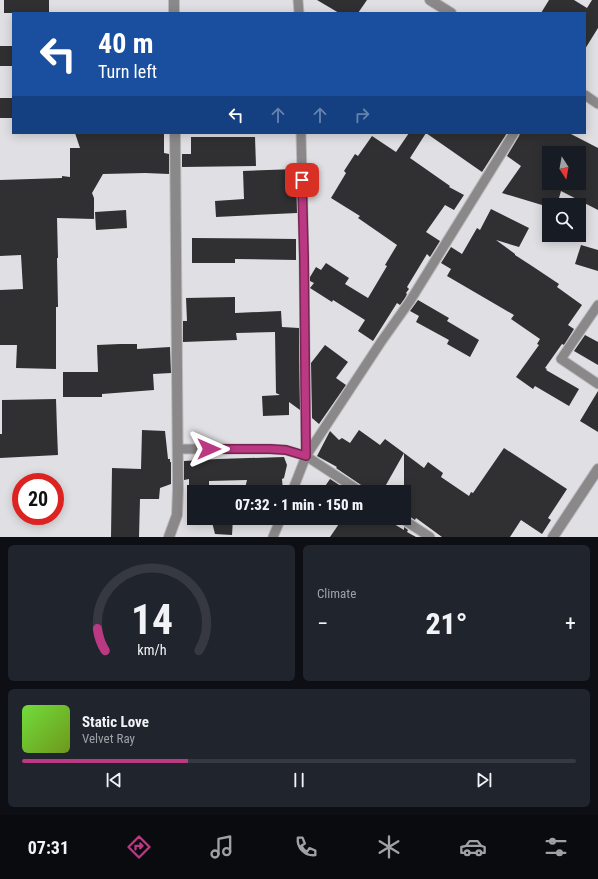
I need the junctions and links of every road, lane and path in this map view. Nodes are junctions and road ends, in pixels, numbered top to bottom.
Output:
1 (174, 0) edge
2 (298, 0) edge
3 (430, 0) edge
4 (174, 12) edge
5 (298, 12) edge
6 (448, 12) edge
7 (586, 96) edge
8 (598, 104) edge
9 (175, 134) edge
10 (301, 134) edge
11 (513, 134) edge
12 (598, 305) edge
13 (598, 384) edge
14 (178, 449) junction
15 (306, 456) junction
16 (598, 469) edge
17 (295, 485) edge
18 (350, 485) edge
19 (278, 525) edge
20 (411, 525) edge
21 (169, 537) edge
22 (273, 537) edge
23 (430, 537) edge
24 (553, 537) edge

1 - 4 street
2 - 5 lane
3 - 6 street
7 - 8 lane
9 - 14 street
10 - 15 lane
11 - 15 lane
12 - 13 lane
14 - 15 lane
14 - 21 street
15 - 17 lane
15 - 18 lane
16 - 24 street
19 - 22 lane
20 - 23 lane

